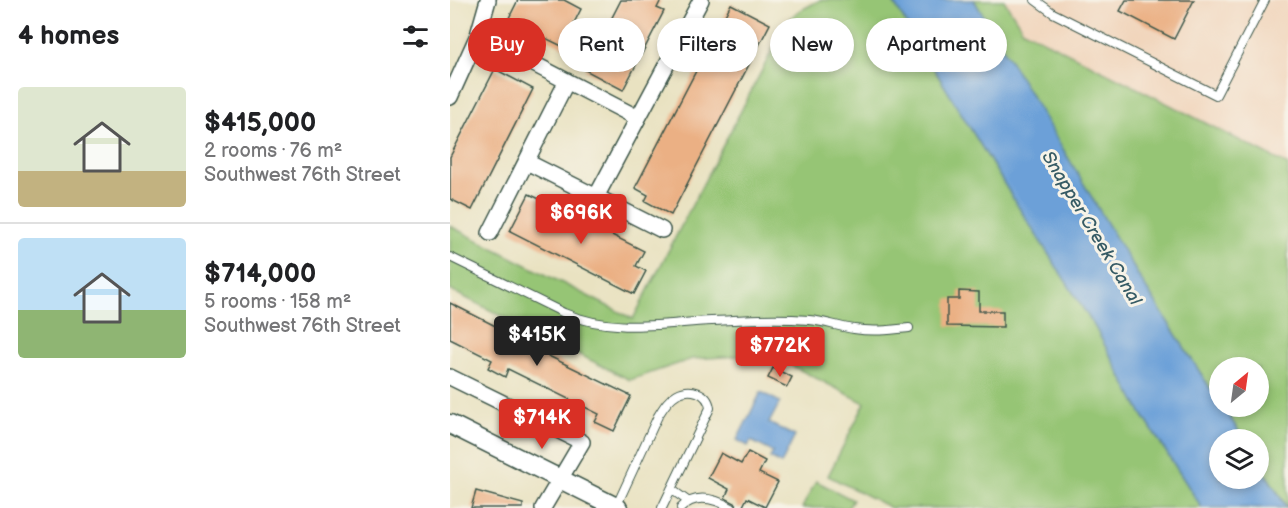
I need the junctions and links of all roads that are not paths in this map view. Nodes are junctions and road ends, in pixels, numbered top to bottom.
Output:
1 (488, 0) edge
2 (701, 0) edge
3 (1035, 0) edge
4 (1265, 0) edge
5 (483, 18) edge
6 (468, 57) edge
7 (546, 70) edge
8 (567, 81) junction
9 (450, 97) edge
10 (638, 118) junction
11 (527, 162) junction
12 (596, 197) junction
13 (662, 230) dead end
14 (490, 233) dead end
15 (450, 257) edge
16 (909, 328) dead end
17 (450, 377) edge
18 (450, 424) edge
19 (560, 479) junction
20 (671, 489) junction
21 (689, 502) junction
22 (617, 507) edge
23 (543, 508) edge
24 (662, 508) edge
25 (681, 508) edge
26 (732, 508) edge

1 - 5 street
2 - 10 street
3 - 4 lane
6 - 9 street
7 - 8 street
8 - 10 street
8 - 11 street
10 - 12 street
11 - 12 street
11 - 14 street
12 - 13 street
15 - 16 lane
17 - 19 street
18 - 19 street
19 - 22 street
19 - 23 street
20 - 21 lane
20 - 22 lane
20 - 24 lane
21 - 25 lane
21 - 26 lane

